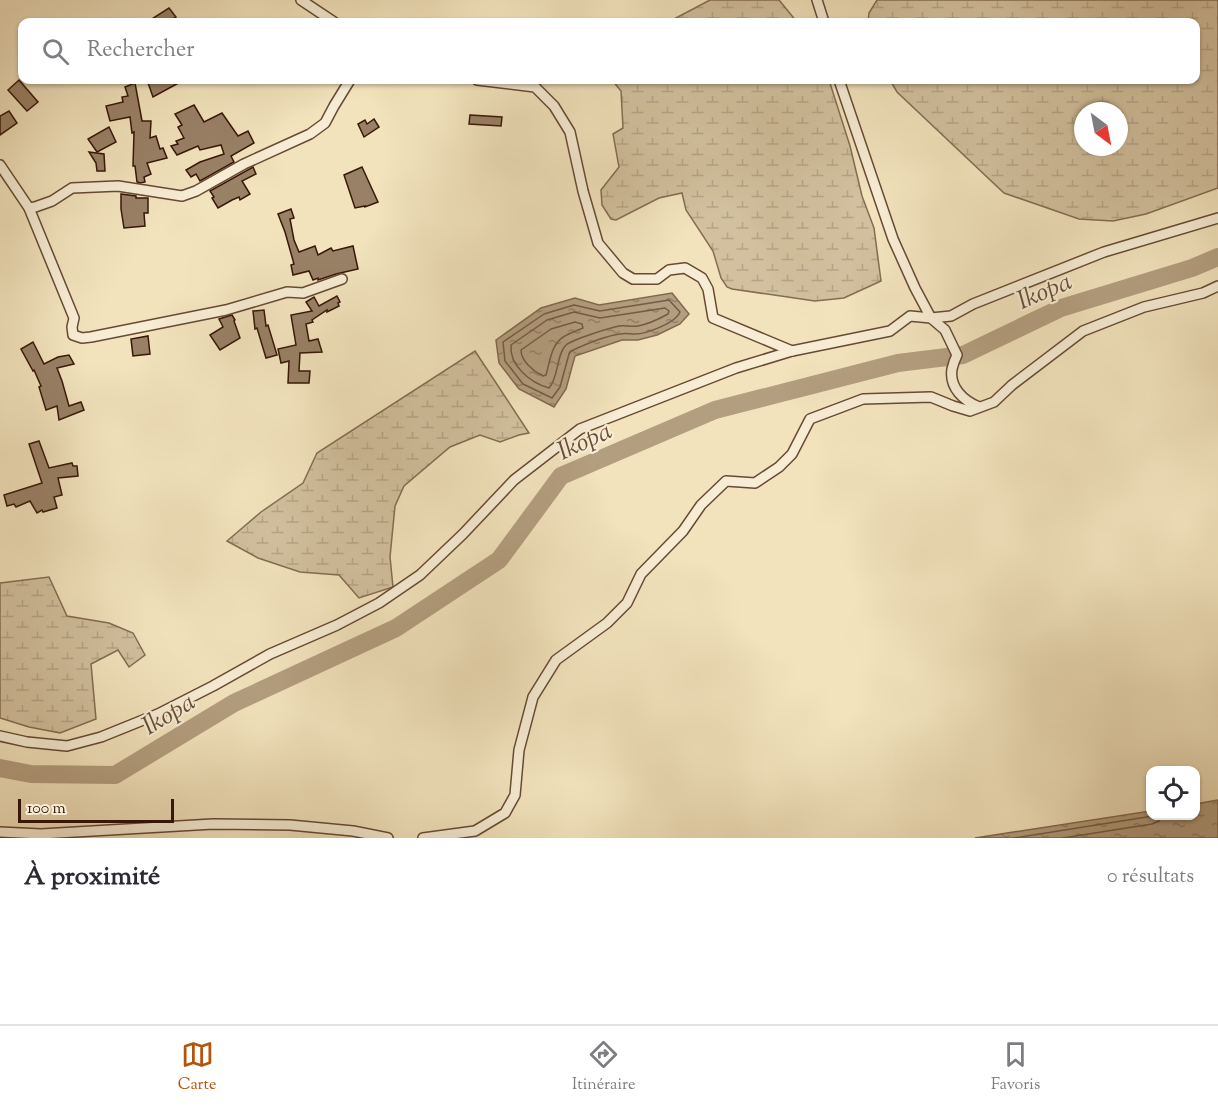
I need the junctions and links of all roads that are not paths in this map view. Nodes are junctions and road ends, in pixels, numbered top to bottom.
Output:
1 (301, 0) edge
2 (817, 0) edge
3 (328, 18) edge
4 (823, 18) edge
5 (347, 84) edge
6 (511, 84) edge
7 (841, 84) edge
8 (0, 165) edge
9 (29, 208) junction
10 (1218, 218) edge
11 (342, 279) dead end
12 (1218, 286) edge
13 (932, 318) junction
14 (792, 351) junction
15 (955, 388) junction
16 (942, 402) junction
17 (979, 407) junction
18 (0, 736) edge
19 (0, 832) edge
20 (388, 838) edge
21 (423, 838) edge

1 - 3 street
2 - 4 street
5 - 9 street
6 - 14 street
7 - 13 street
8 - 9 street
9 - 11 street
10 - 13 street
12 - 17 street
13 - 14 street
13 - 15 street
14 - 18 street
15 - 16 street
15 - 17 street
16 - 17 street
16 - 21 street
19 - 20 street

